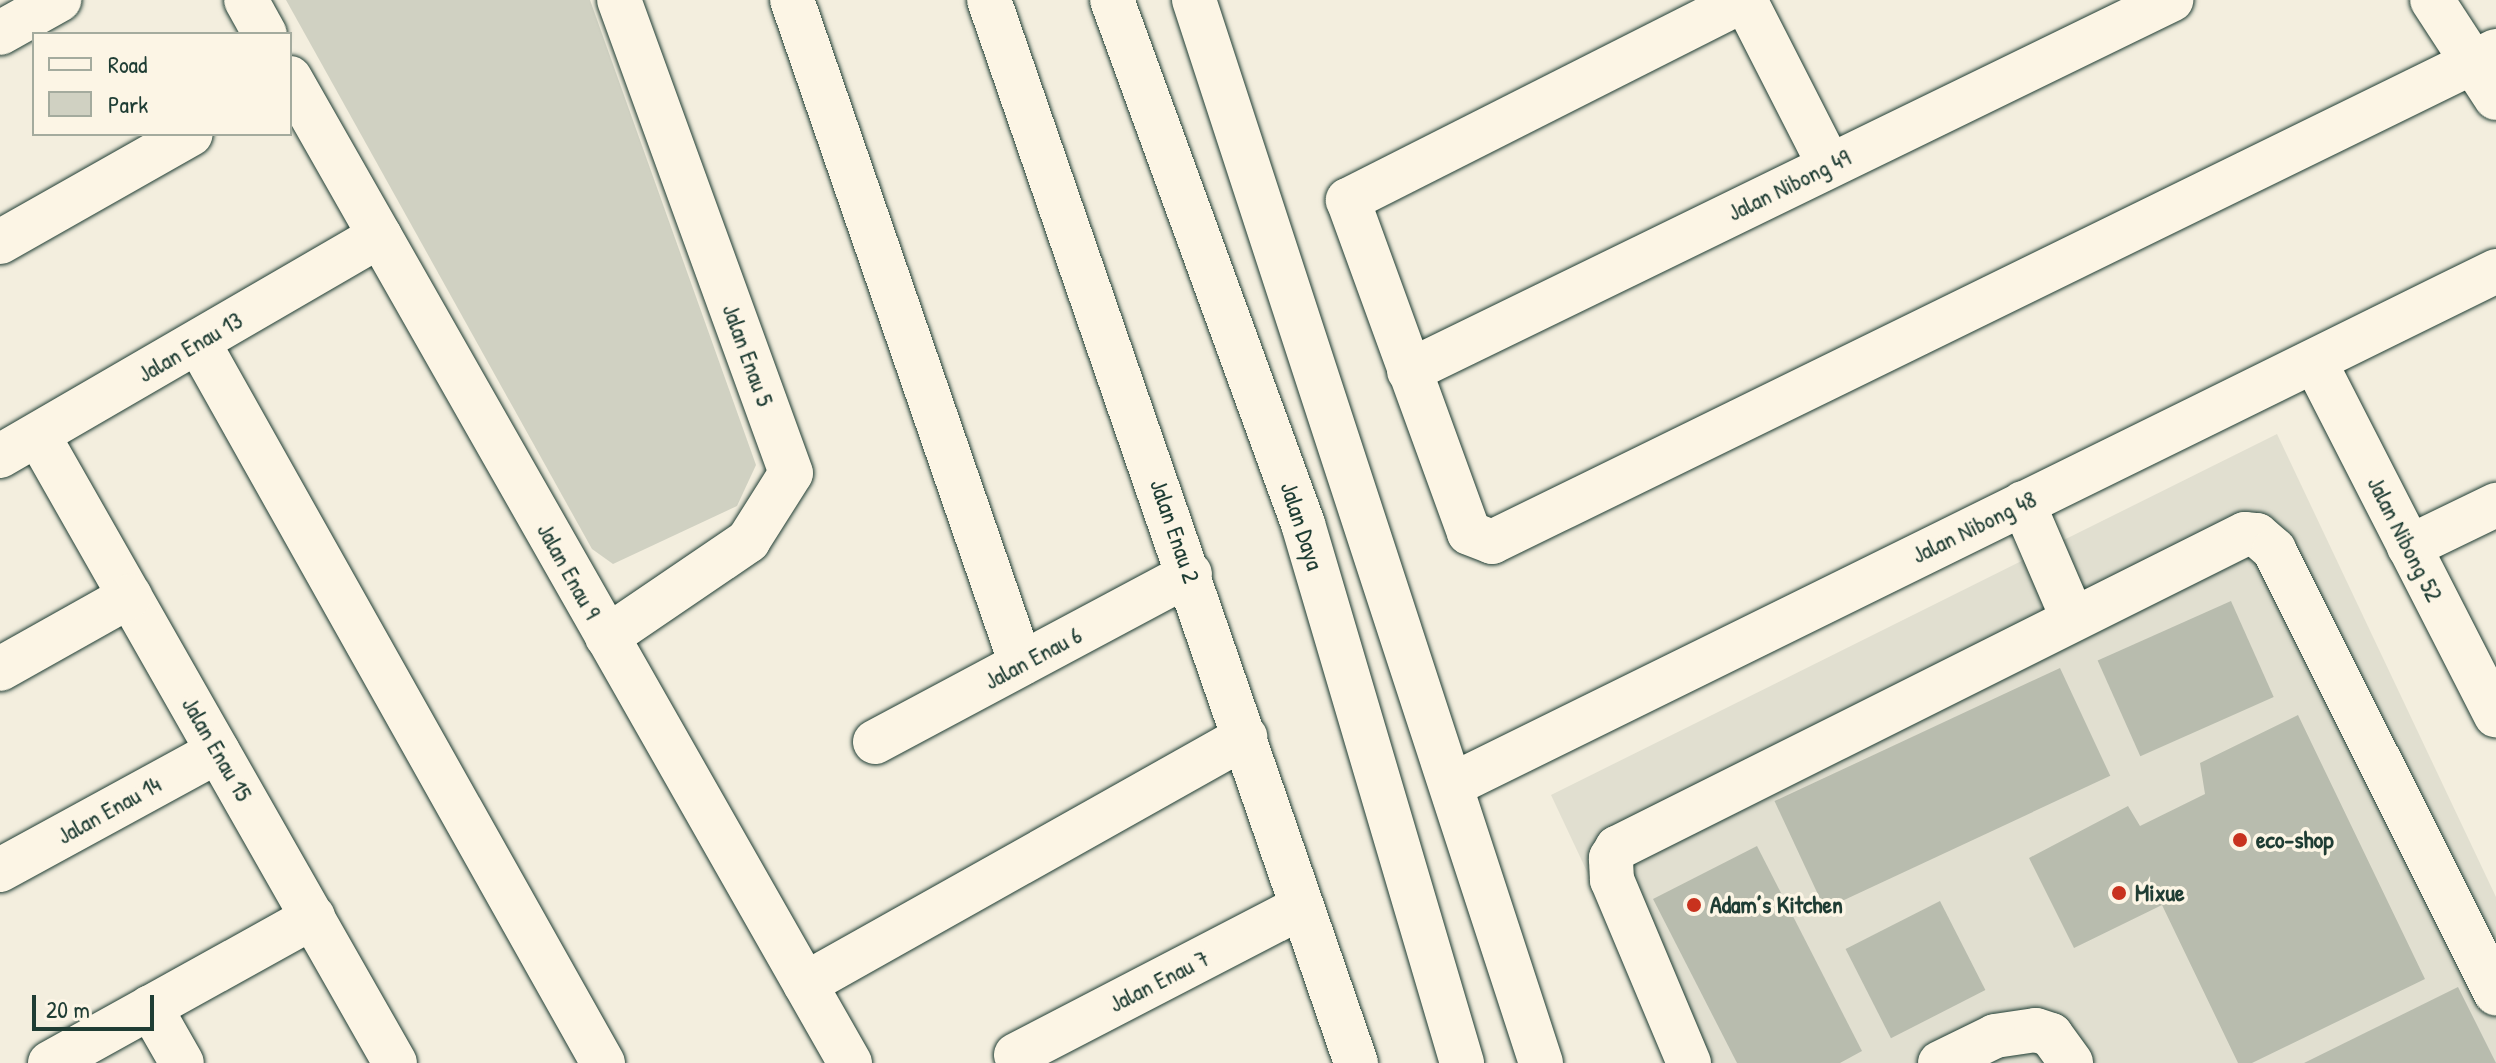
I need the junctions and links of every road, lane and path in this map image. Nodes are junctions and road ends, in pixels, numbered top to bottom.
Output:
1 (59, 0) edge
2 (246, 0) edge
3 (619, 0) edge
4 (792, 0) edge
5 (989, 0) edge
6 (1112, 0) edge
7 (1194, 0) edge
8 (1744, 0) edge
9 (2171, 0) edge
10 (2432, 0) edge
11 (264, 32) edge
12 (0, 33) edge
13 (2489, 71) edge
14 (292, 82) edge
15 (187, 136) edge
16 (1829, 165) junction
17 (380, 236) junction
18 (0, 242) edge
19 (2496, 271) edge
20 (198, 342) junction
21 (2315, 362) junction
22 (1409, 371) junction
23 (38, 435) junction
24 (0, 456) edge
25 (2023, 503) junction
26 (2496, 505) edge
27 (2409, 547) junction
28 (1190, 574) junction
29 (130, 596) junction
30 (2072, 617) junction
31 (607, 637) junction
32 (1021, 664) junction
33 (0, 669) edge
34 (2496, 715) edge
35 (1245, 737) junction
36 (875, 742) dead end
37 (218, 751) junction
38 (1452, 785) junction
39 (0, 870) edge
40 (1302, 907) junction
41 (313, 917) junction
42 (805, 984) junction
43 (2496, 994) edge
44 (150, 1007) junction
45 (1016, 1055) dead end
46 (1347, 1059) edge
47 (50, 1063) edge
48 (182, 1063) edge
49 (395, 1063) edge
50 (603, 1063) edge
51 (850, 1063) edge
52 (1462, 1063) edge
53 (1541, 1063) edge
54 (1689, 1063) edge
55 (1940, 1063) edge
56 (2071, 1063) edge

1 - 12 street
2 - 11 street
3 - 31 street, Jalan Enau 5
4 - 32 street
5 - 28 street, Jalan Enau 2
6 - 52 street, Jalan Daya
7 - 38 street
8 - 16 street
8 - 22 street
9 - 16 street, Jalan Nibong 49
10 - 13 street
13 - 22 street
14 - 17 street, Jalan Enau 9
15 - 18 street
16 - 22 street, Jalan Nibong 49
17 - 20 street, Jalan Enau 13
17 - 31 street, Jalan Enau 9
19 - 21 street, Jalan Nibong 48
20 - 23 street, Jalan Enau 13
20 - 50 street
21 - 25 street, Jalan Nibong 48
21 - 27 street, Jalan Nibong 52
23 - 24 street, Jalan Enau 13
23 - 29 street, Jalan Enau 15
25 - 30 street
25 - 38 street, Jalan Nibong 48
26 - 27 street
27 - 34 street, Jalan Nibong 52
28 - 32 street, Jalan Enau 6
28 - 35 street, Jalan Enau 2
29 - 33 street
29 - 37 street, Jalan Enau 15
30 - 43 street
30 - 54 street
31 - 42 street, Jalan Enau 9
32 - 36 street, Jalan Enau 6
35 - 40 street, Jalan Enau 2
35 - 42 street
37 - 39 street, Jalan Enau 14
37 - 41 street, Jalan Enau 15
38 - 53 street
40 - 45 street, Jalan Enau 7
40 - 46 street, Jalan Enau 2
41 - 44 street
41 - 49 street, Jalan Enau 15
42 - 51 street, Jalan Enau 9
44 - 47 street
44 - 48 street
55 - 56 street

